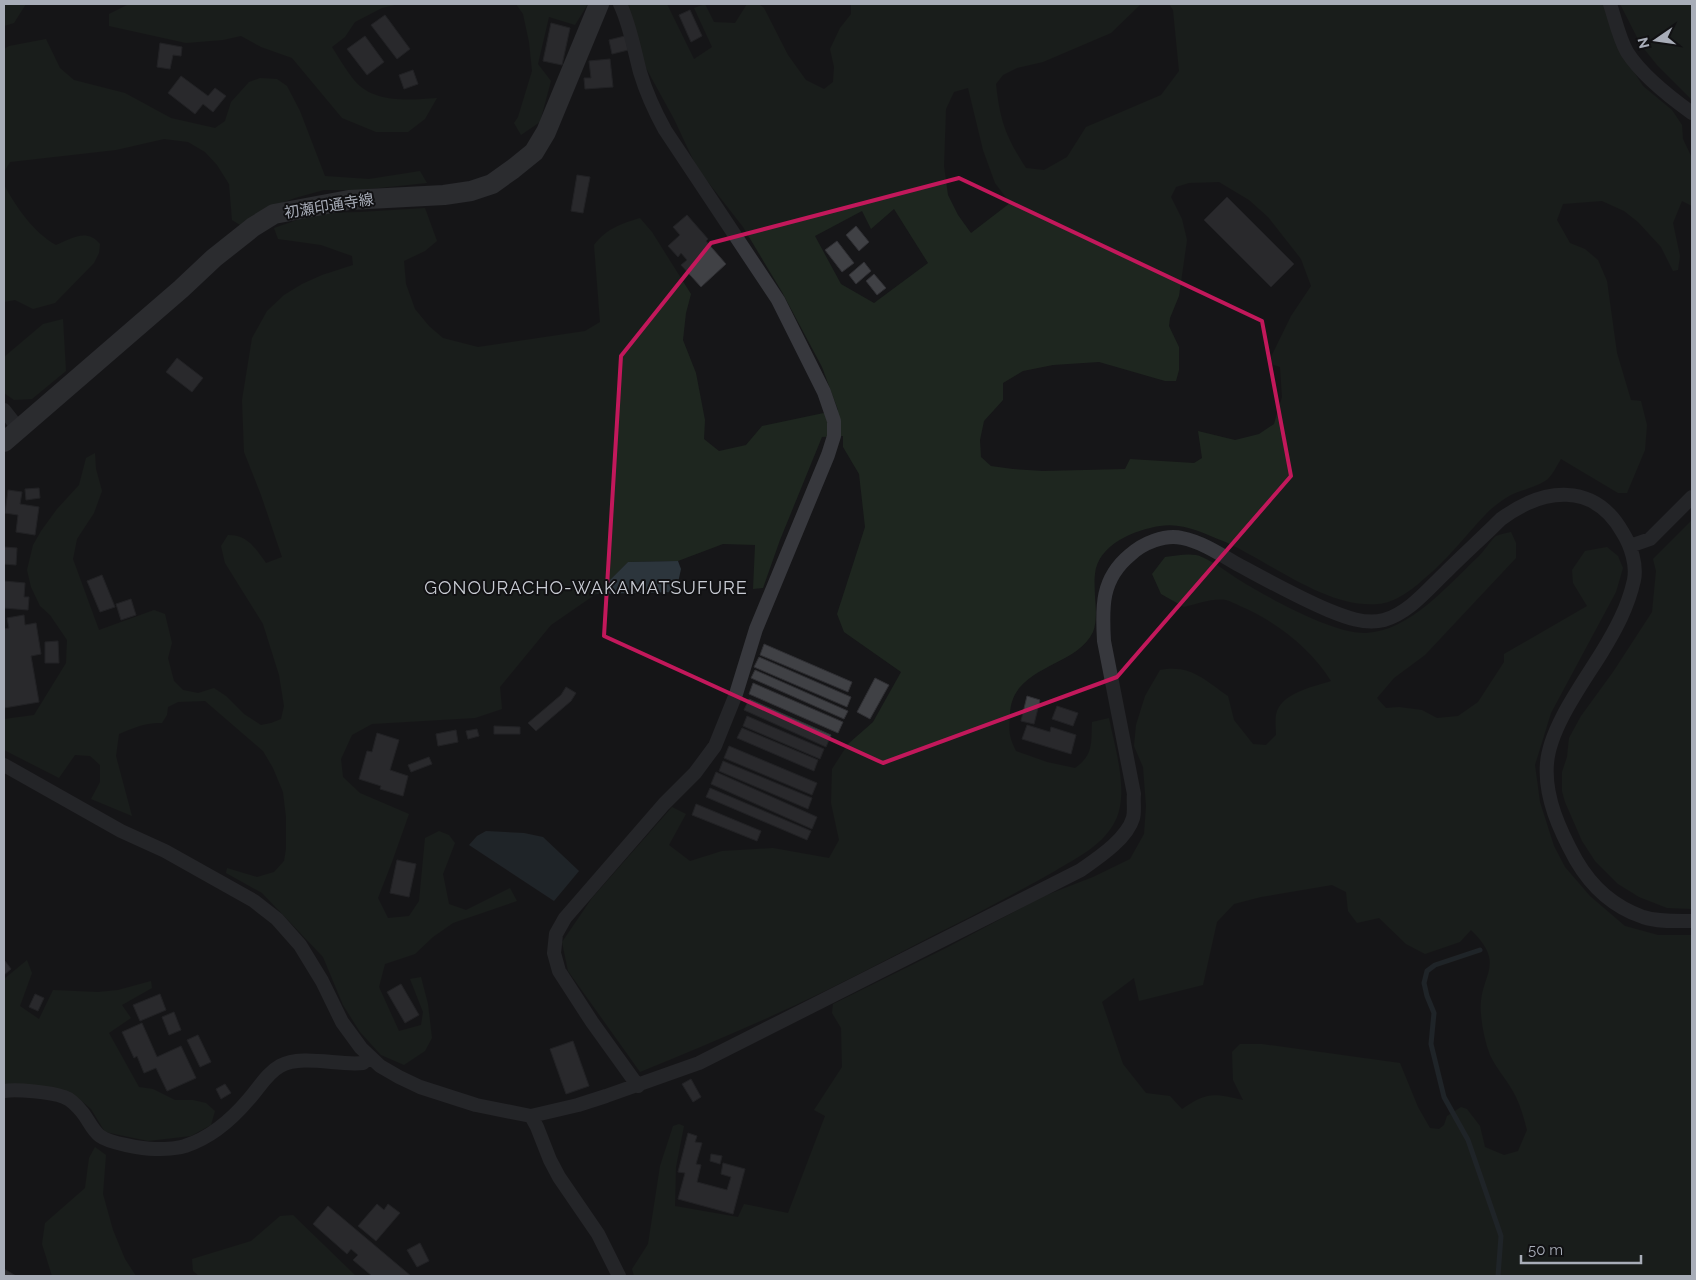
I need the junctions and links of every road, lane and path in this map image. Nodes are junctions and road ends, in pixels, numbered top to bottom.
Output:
1 (599, 4) edge
2 (620, 4) edge
3 (1610, 4) edge
4 (1692, 113) edge
5 (4, 410) edge
6 (19, 429) junction
7 (4, 442) edge
8 (1692, 498) edge
9 (1630, 546) junction
10 (4, 764) edge
11 (1692, 921) edge
12 (369, 1056) junction
13 (638, 1086) junction
14 (4, 1091) edge
15 (530, 1116) junction
16 (619, 1276) edge

1 - 6 main road, 初瀬印通寺線
2 - 13 street
3 - 4 street
5 - 6 street
6 - 7 main road, 初瀬印通寺線
8 - 9 street
9 - 11 street
9 - 13 street
10 - 12 street
12 - 14 street
12 - 15 street
13 - 15 street
15 - 16 street

